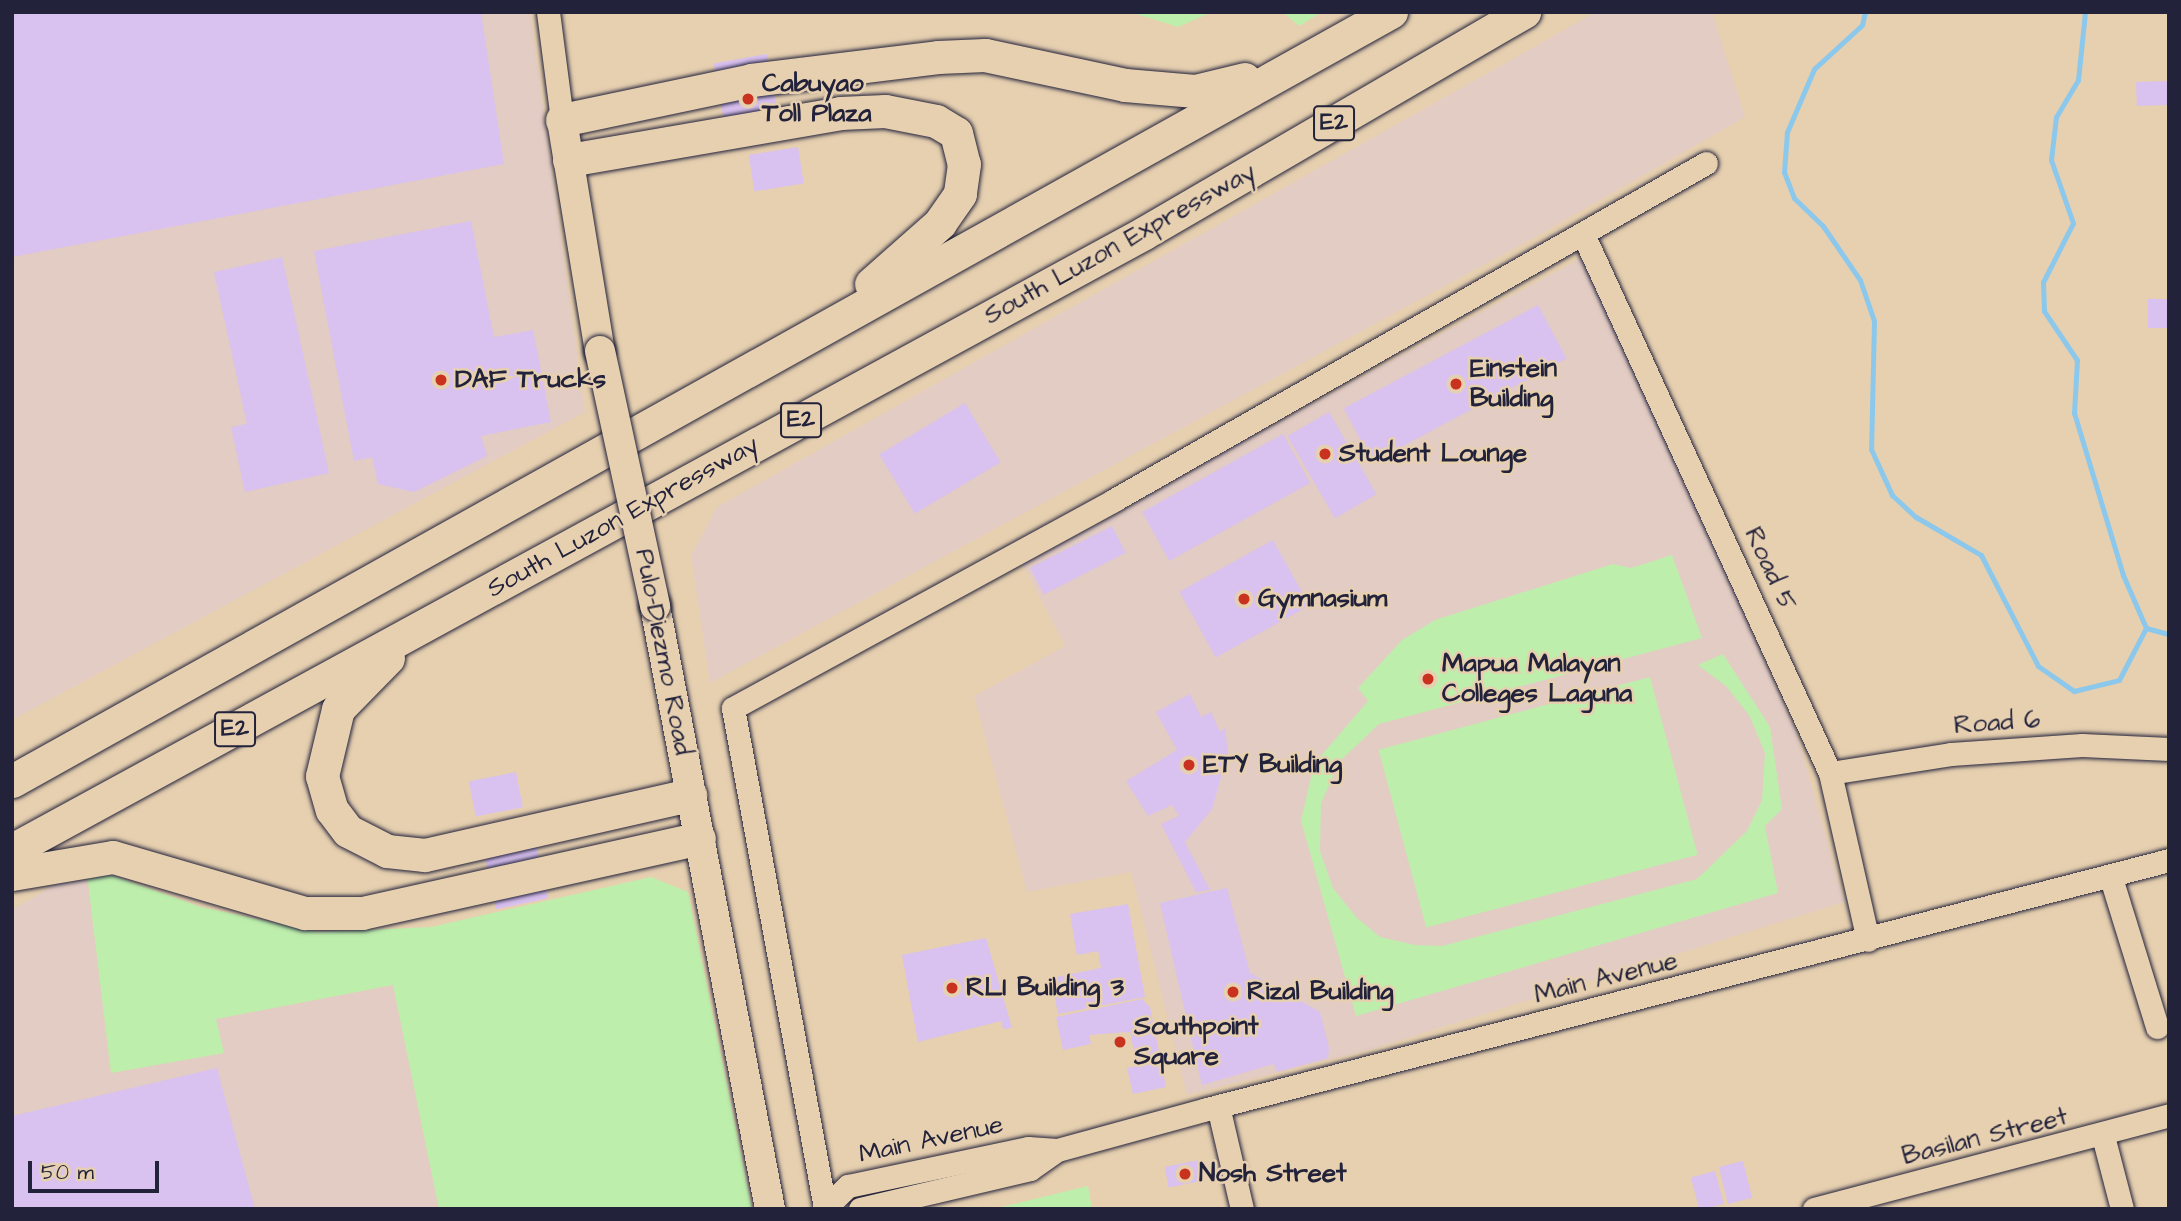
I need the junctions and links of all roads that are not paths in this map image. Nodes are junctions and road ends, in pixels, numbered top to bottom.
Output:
1 (548, 12) edge
2 (1391, 12) edge
3 (1524, 12) edge
4 (1310, 57) junction
5 (562, 120) junction
6 (569, 160) junction
7 (1706, 163) dead end
8 (1583, 234) junction
9 (794, 344) junction
10 (458, 607) junction
11 (2169, 749) edge
12 (1830, 772) junction
13 (12, 781) edge
14 (690, 795) junction
15 (699, 838) junction
16 (12, 850) edge
17 (2169, 859) edge
18 (12, 874) edge
19 (2111, 878) junction
20 (1868, 940) junction
21 (2157, 1027) dead end
22 (1218, 1106) junction
23 (2169, 1115) edge
24 (2103, 1136) junction
25 (1057, 1150) junction
26 (826, 1208) edge
27 (1817, 1208) edge
28 (770, 1209) edge
29 (860, 1209) edge
30 (1242, 1209) edge
31 (2122, 1209) edge

1 - 5 street, Pulo-Diezmo Road
2 - 4 highway, E2
3 - 10 highway, South Luzon Expressway / E2
4 - 5 highway
4 - 9 highway, E2
5 - 6 main road, Pulo-Diezmo Road
6 - 9 highway
6 - 14 main road, Pulo-Diezmo Road, bridge
7 - 8 street
8 - 12 street, Road 5
8 - 26 street
9 - 13 highway, E2
10 - 14 highway
10 - 16 highway, South Luzon Expressway / E2
11 - 12 street, Road 6
12 - 20 street, Road 5
14 - 15 main road, Pulo-Diezmo Road
15 - 18 highway
15 - 28 main road, Pulo-Diezmo Road
17 - 19 street, Main Avenue
19 - 20 street, Main Avenue
19 - 21 street
20 - 22 street, Main Avenue
22 - 25 street, Main Avenue
22 - 30 street
23 - 24 street, Basilan Street
24 - 27 street, Basilan Street
24 - 31 street
25 - 26 street, Main Avenue
25 - 29 street, Main Avenue

